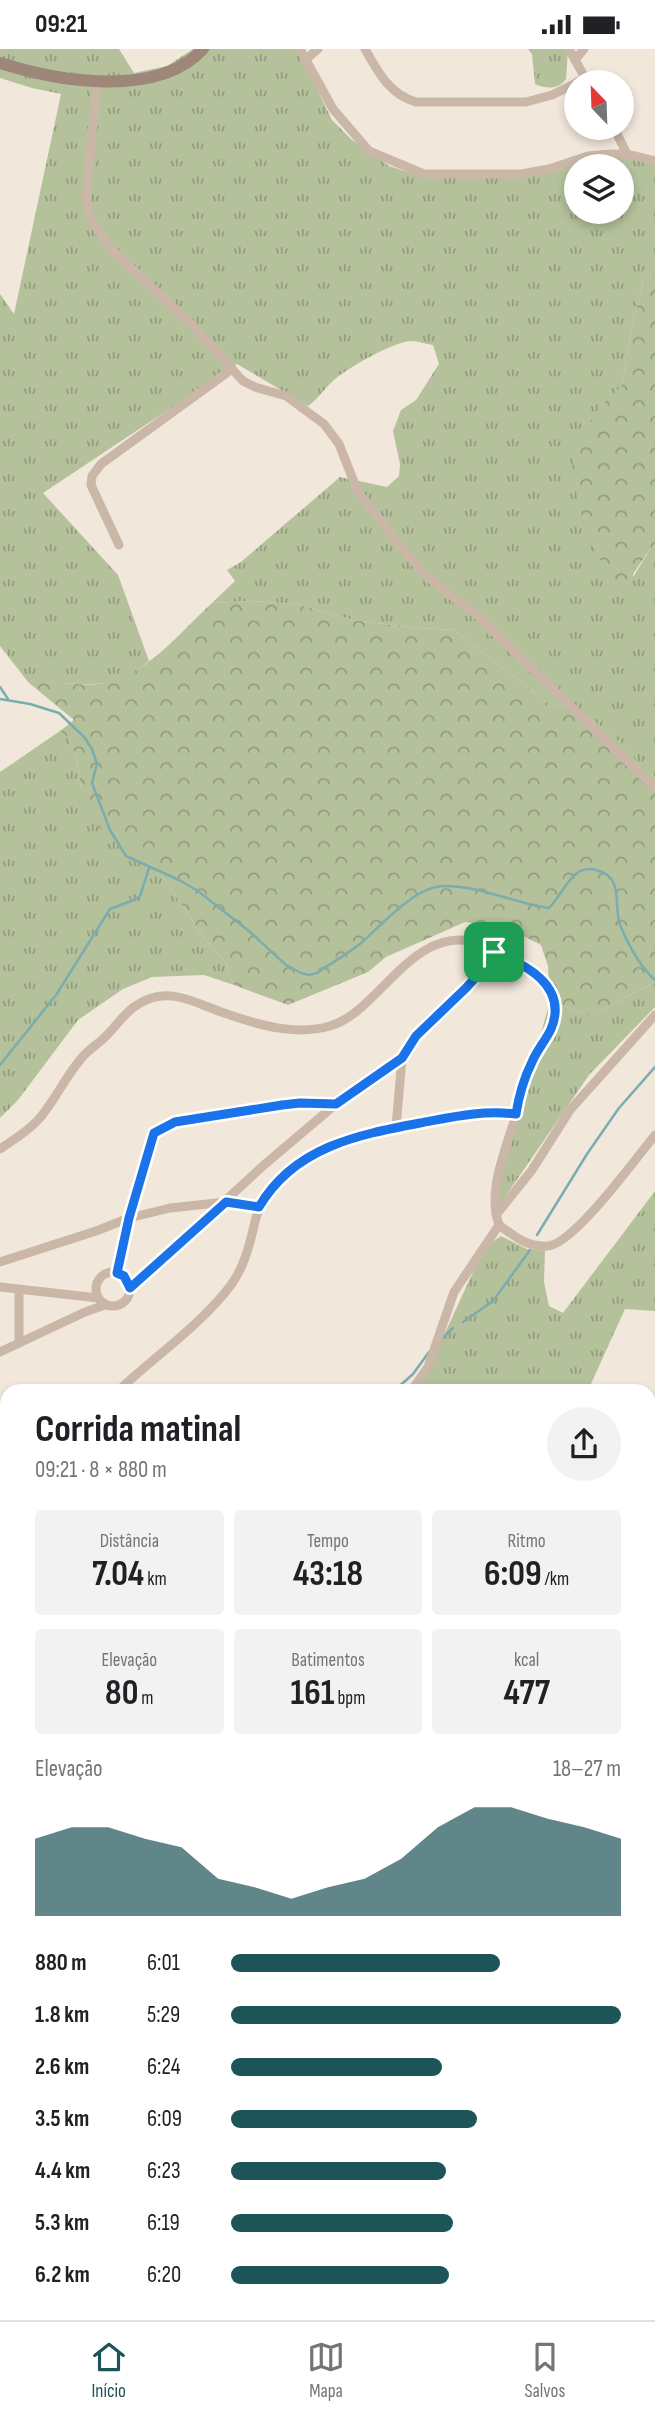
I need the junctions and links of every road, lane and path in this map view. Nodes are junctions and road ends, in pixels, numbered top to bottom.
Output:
1 (203, 49) edge
2 (300, 49) edge
3 (318, 49) edge
4 (569, 49) edge
5 (584, 49) edge
6 (369, 50) edge
7 (305, 60) junction
8 (575, 60) junction
9 (0, 63) edge
10 (578, 70) edge
11 (97, 81) junction
12 (564, 89) edge
13 (620, 140) edge
14 (627, 154) edge
15 (634, 156) edge
16 (655, 161) edge
17 (564, 164) edge
18 (232, 369) junction
19 (119, 545) dead end
20 (655, 788) edge
21 (494, 952) junction
22 (655, 1015) edge
23 (402, 1058) junction
24 (336, 1104) junction
25 (516, 1114) junction
26 (396, 1127) junction
27 (655, 1135) edge
28 (0, 1149) edge
29 (226, 1202) junction
30 (259, 1207) junction
31 (496, 1215) junction
32 (129, 1218) junction
33 (499, 1226) junction
34 (0, 1262) edge
35 (117, 1273) junction
36 (0, 1287) edge
37 (130, 1288) junction
38 (19, 1289) junction
39 (102, 1301) junction
40 (19, 1343) junction
41 (0, 1352) edge
42 (126, 1384) edge
43 (417, 1384) edge

1 - 11 street
2 - 7 street
3 - 7 street
4 - 8 street
5 - 8 street
6 - 12 street
7 - 17 street
8 - 10 street
9 - 11 street
11 - 18 street
13 - 14 street
15 - 16 street
18 - 19 street
18 - 20 street
21 - 23 street
21 - 25 street
21 - 28 street
22 - 31 street
23 - 24 street
23 - 26 street
24 - 29 street
24 - 32 street
25 - 26 street
25 - 31 street
26 - 30 street
27 - 33 street
29 - 30 street
29 - 32 street
29 - 37 street
30 - 42 street
31 - 33 street
32 - 34 street
32 - 35 street
33 - 43 street
35 - 37 street
35 - 39 street
36 - 38 street
37 - 39 street
38 - 39 street
38 - 40 street
39 - 40 street
40 - 41 street

